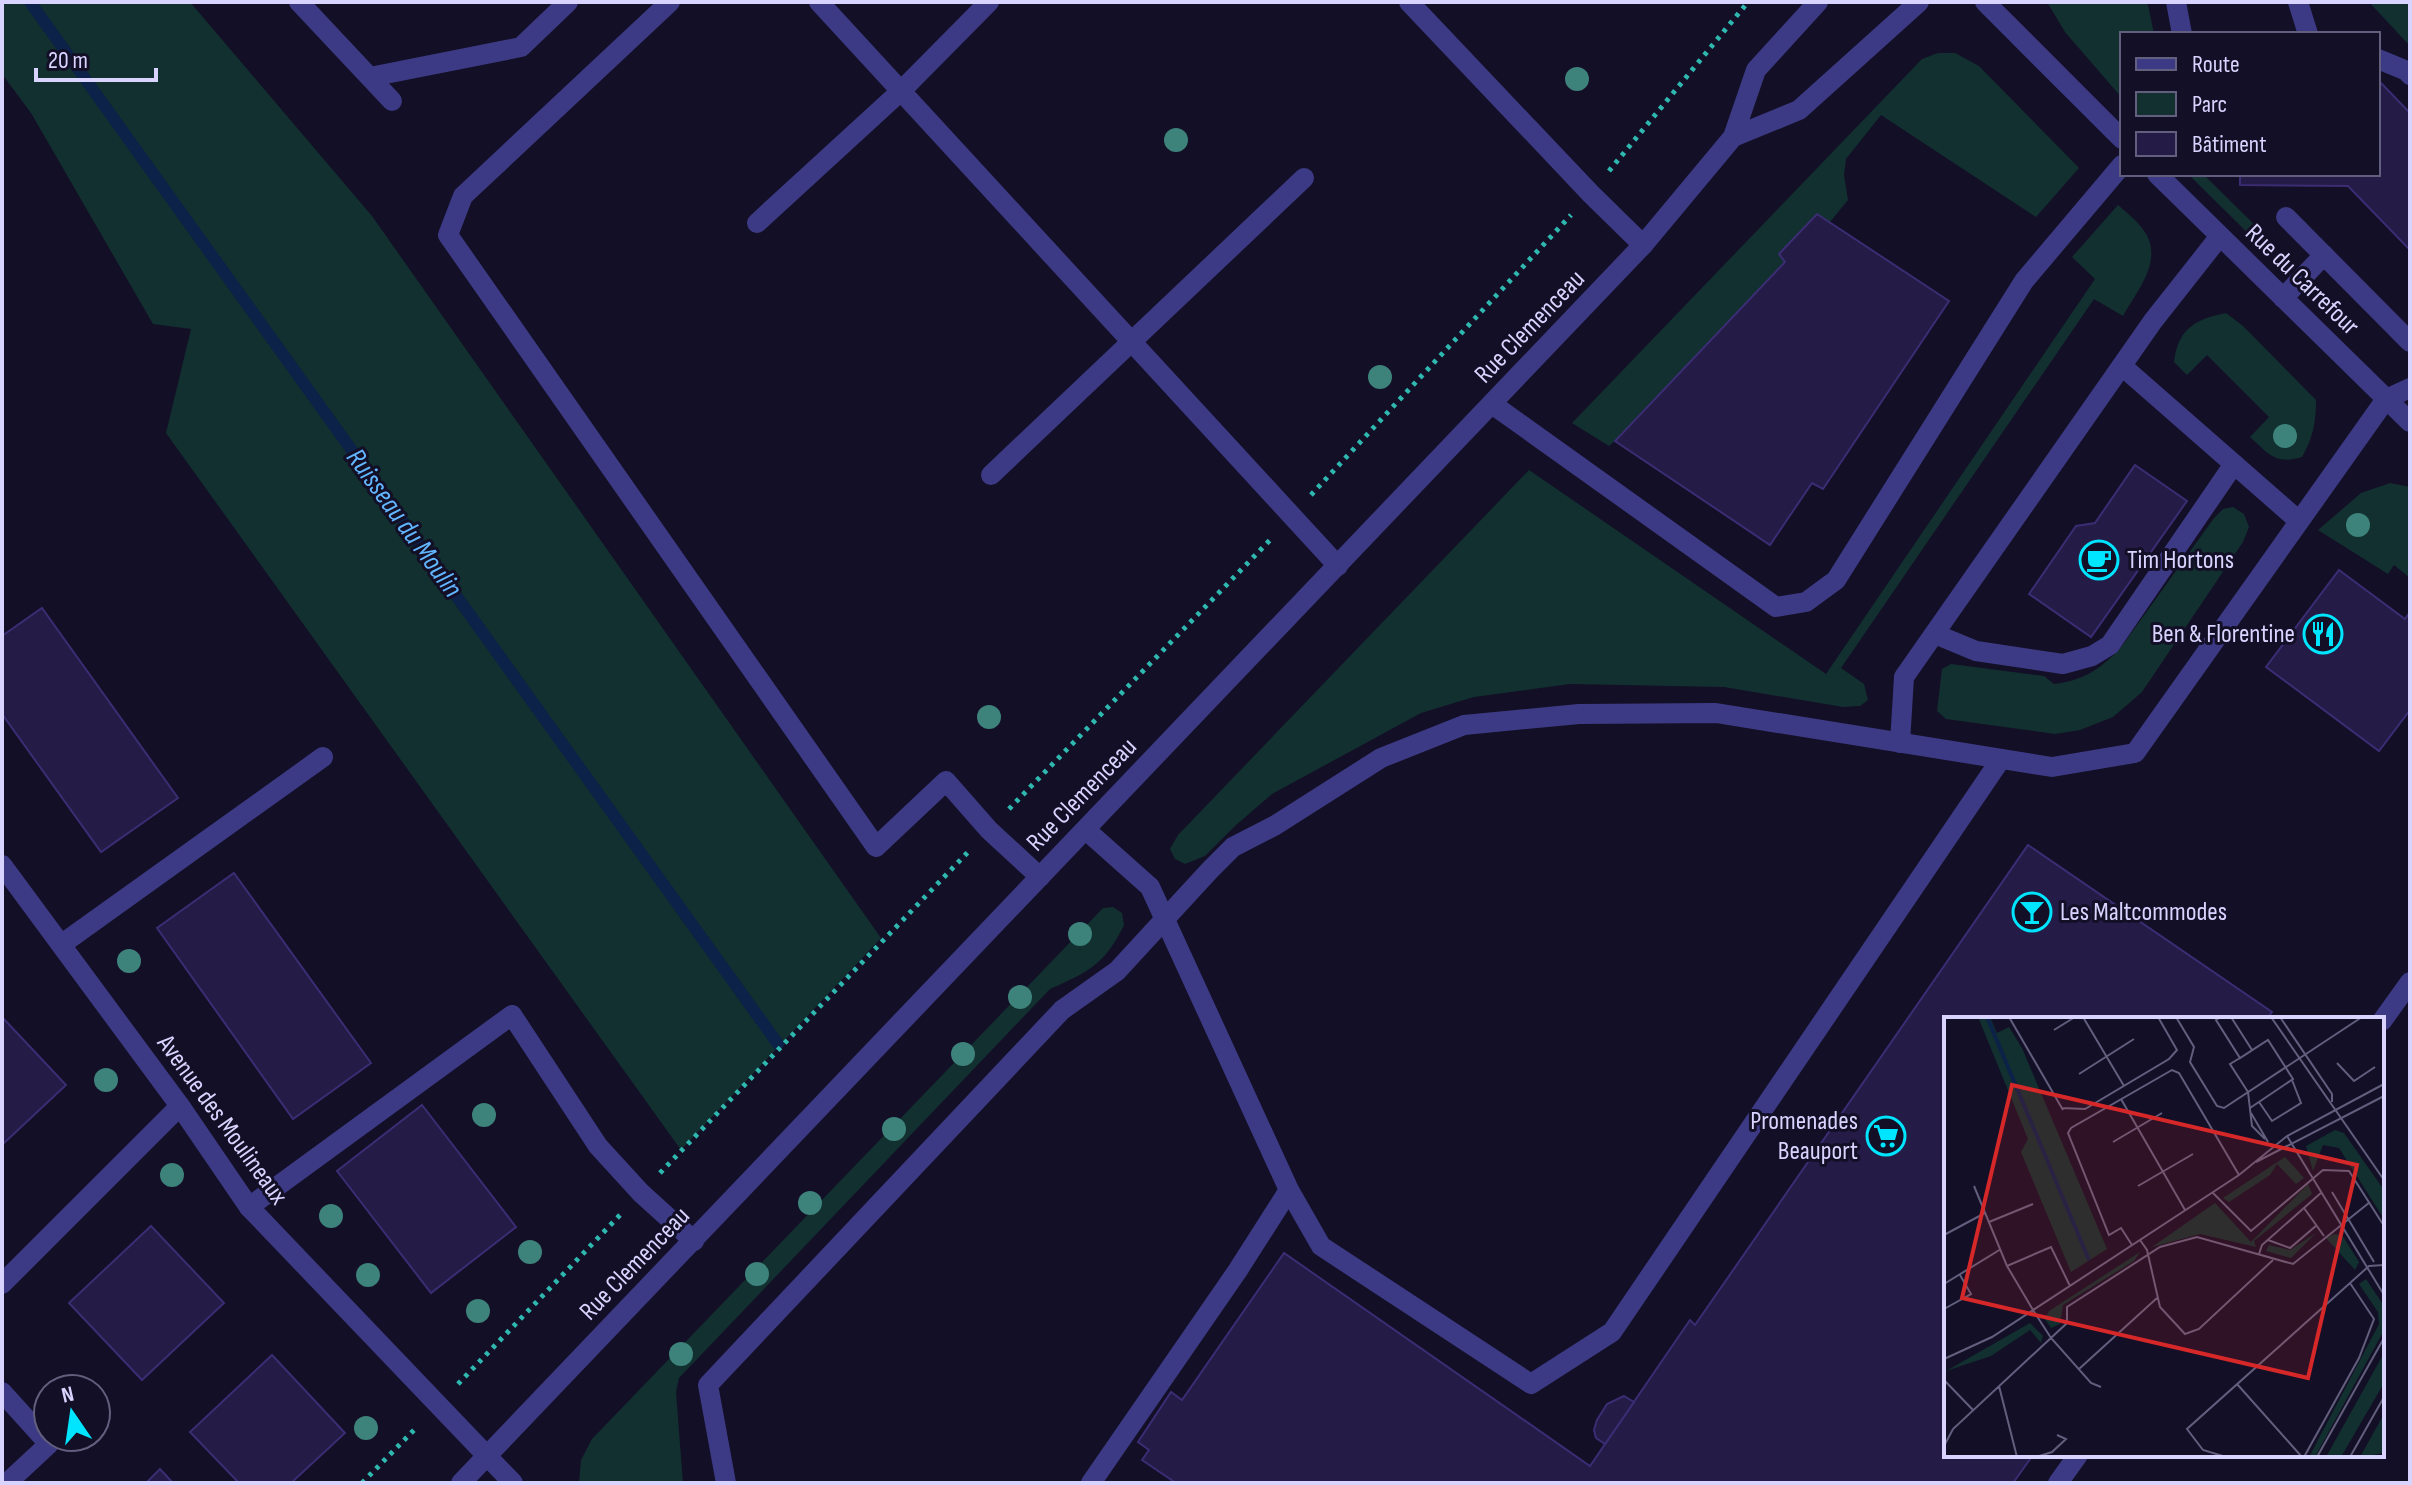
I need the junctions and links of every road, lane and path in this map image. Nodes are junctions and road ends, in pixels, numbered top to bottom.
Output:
1 (299, 2) edge
2 (568, 2) edge
3 (670, 2) edge
4 (819, 2) edge
5 (989, 2) edge
6 (1409, 2) edge
7 (1748, 2) edge
8 (1919, 2) edge
9 (1985, 2) edge
10 (2176, 2) edge
11 (2298, 2) edge
12 (1808, 5) edge
13 (2182, 32) edge
14 (2307, 32) edge
15 (2380, 60) edge
16 (2410, 75) edge
17 (370, 77) junction
18 (902, 90) junction
19 (392, 101) dead end
20 (1733, 137) junction
21 (2120, 137) edge
22 (2120, 167) edge
23 (2159, 176) edge
24 (1304, 178) dead end
25 (1591, 194) junction
26 (2286, 217) dead end
27 (757, 223) dead end
28 (2220, 236) junction
29 (1643, 245) junction
30 (2324, 255) junction
31 (2283, 298) junction
32 (1132, 342) junction
33 (2410, 342) edge
34 (2122, 366) junction
35 (2410, 388) edge
36 (2386, 399) junction
37 (1492, 404) junction
38 (2410, 422) edge
39 (2234, 464) junction
40 (991, 475) dead end
41 (1292, 517) junction
42 (2299, 521) junction
43 (1338, 566) junction
44 (1935, 634) junction
45 (1900, 743) junction
46 (323, 757) dead end
47 (2001, 759) junction
48 (989, 830) junction
49 (1086, 830) junction
50 (2, 865) edge
51 (1040, 877) junction
52 (10, 894) edge
53 (1166, 918) junction
54 (62, 944) junction
55 (2410, 982) edge
56 (2384, 1018) edge
57 (180, 1106) junction
58 (1289, 1190) junction
59 (641, 1193) junction
60 (249, 1207) junction
61 (694, 1241) junction
62 (2, 1284) edge
63 (2, 1392) edge
64 (437, 1406) junction
65 (486, 1457) junction
66 (2077, 1457) edge
67 (7, 1483) edge
68 (362, 1483) edge
69 (461, 1483) edge
70 (513, 1483) edge
71 (726, 1483) edge
72 (1091, 1483) edge
73 (2058, 1483) edge

1 - 17 street
2 - 17 street
3 - 48 street
4 - 18 street
5 - 18 street
6 - 25 street
7 - 25 path
8 - 20 street, Rue Clemenceau
9 - 21 street
10 - 13 street
11 - 14 street
12 - 20 street, Rue Clemenceau
15 - 16 street
17 - 19 street
18 - 27 street
18 - 32 street
20 - 29 street, Rue Clemenceau
22 - 37 street
23 - 28 street, Rue du Carrefour
24 - 32 street
25 - 29 street
25 - 41 path
26 - 30 street
28 - 31 street, Rue du Carrefour
28 - 34 street
29 - 37 street, Rue Clemenceau
30 - 31 street
30 - 33 street
31 - 36 street, Rue du Carrefour
32 - 40 street
32 - 41 street
34 - 39 street
34 - 44 street
35 - 36 street
36 - 38 street, Rue du Carrefour
36 - 42 street
37 - 43 street, Rue Clemenceau
39 - 42 street
39 - 44 street
41 - 43 street
41 - 48 path
42 - 47 street
43 - 49 street, Rue Clemenceau
44 - 45 street
45 - 47 street
45 - 53 street
46 - 54 street
47 - 58 street
48 - 51 street
48 - 59 path
49 - 51 street, Rue Clemenceau
49 - 53 street
50 - 52 street, Avenue des Moulineaux
51 - 61 street, Rue Clemenceau
52 - 54 street, Avenue des Moulineaux
53 - 58 street
53 - 71 street
54 - 57 street, Avenue des Moulineaux
55 - 56 street
57 - 60 street, Avenue des Moulineaux
57 - 62 street
58 - 72 street
59 - 60 street
59 - 61 street
59 - 64 path
60 - 64 street, Avenue des Moulineaux
61 - 65 street, Rue Clemenceau
63 - 67 street
64 - 65 street, Avenue des Moulineaux
64 - 68 path
65 - 69 street, Rue Clemenceau
65 - 70 street, Avenue des Moulineaux
66 - 73 street

